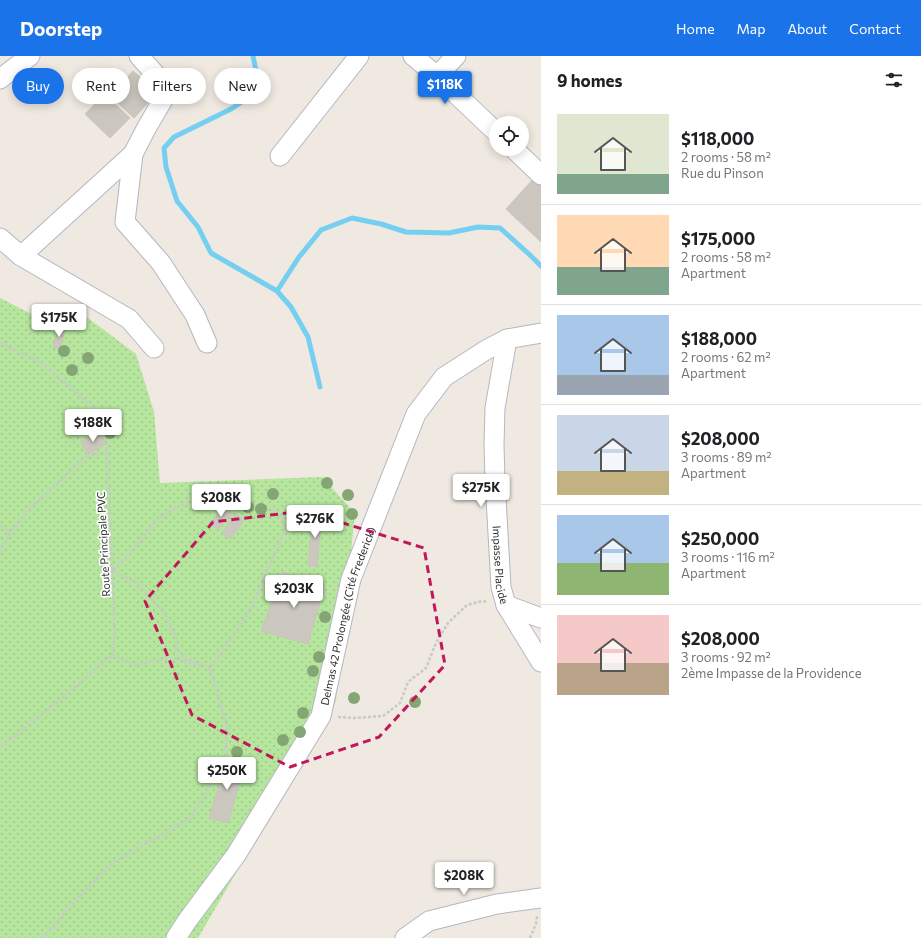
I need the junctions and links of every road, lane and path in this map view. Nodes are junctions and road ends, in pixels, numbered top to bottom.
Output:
1 (30, 56) edge
2 (138, 56) edge
3 (359, 56) edge
4 (413, 56) edge
5 (456, 56) edge
6 (437, 76) junction
7 (0, 79) edge
8 (489, 125) edge
9 (133, 154) junction
10 (280, 156) dead end
11 (521, 156) edge
12 (541, 175) edge
13 (0, 238) edge
14 (20, 256) junction
15 (541, 333) edge
16 (507, 339) junction
17 (0, 343) edge
18 (206, 343) dead end
19 (154, 348) dead end
20 (107, 450) junction
21 (0, 526) edge
22 (10, 534) junction
23 (0, 553) edge
24 (112, 571) junction
25 (506, 605) junction
26 (541, 618) edge
27 (112, 655) junction
28 (541, 662) edge
29 (210, 669) junction
30 (322, 716) junction
31 (0, 748) edge
32 (540, 898) edge
33 (42, 938) edge
34 (176, 938) edge
35 (405, 938) edge
36 (530, 938) edge

1 - 7 street
2 - 9 street
3 - 10 street
4 - 6 street
5 - 6 street
6 - 8 street
9 - 14 street
9 - 18 street
11 - 12 street
13 - 14 street
14 - 19 street
15 - 16 street, Delmas 42 Prolongée (Cité Frederick)
16 - 25 street, Impasse Placide
16 - 30 street, Delmas 42 Prolongée (Cité Frederick)
17 - 20 path, Route Principale PVC
20 - 22 path
20 - 24 path, Route Principale PVC
21 - 22 path
22 - 23 path
24 - 27 path, Route Principale PVC
24 - 29 path
24 - 29 path
25 - 26 street
25 - 28 street, Impasse Placide
25 - 30 path
27 - 29 path
27 - 31 path
29 - 33 path
30 - 34 street, Delmas 42 Prolongée (Cité Frederick)
32 - 35 street
32 - 36 path

